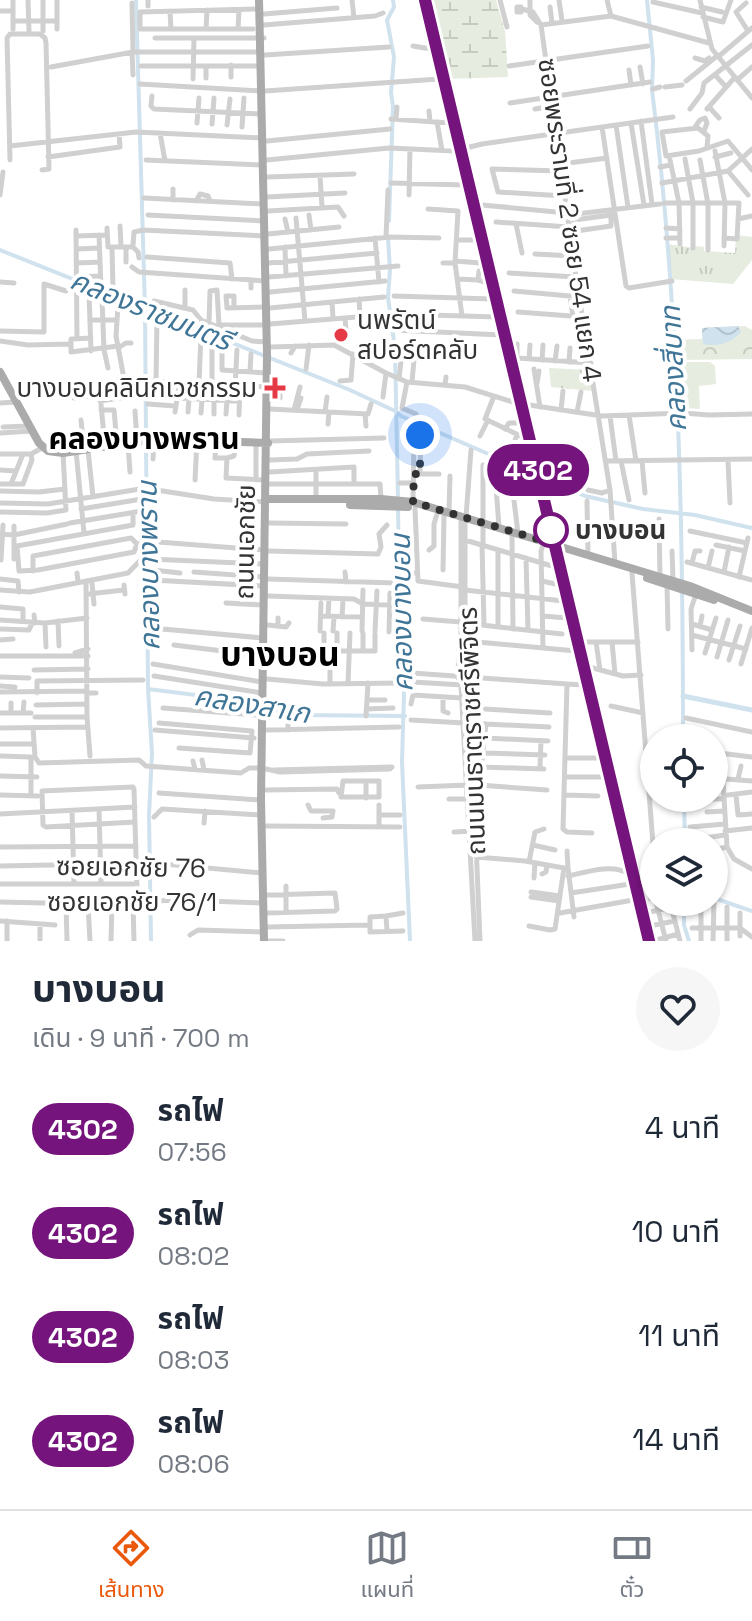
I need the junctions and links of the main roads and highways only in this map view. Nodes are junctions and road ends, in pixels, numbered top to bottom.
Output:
1 (261, 6) edge
2 (262, 38) junction
3 (263, 54) junction
4 (263, 91) junction
5 (264, 140) junction
6 (264, 162) junction
7 (266, 204) junction
8 (266, 235) junction
9 (268, 273) junction
10 (268, 307) junction
11 (269, 354) junction
12 (0, 372) edge
13 (3, 384) edge
14 (269, 387) junction
15 (264, 443) junction
16 (265, 479) junction
17 (267, 501) junction
18 (316, 502) junction
19 (397, 503) junction
20 (483, 525) junction
21 (515, 534) junction
22 (266, 550) junction
23 (563, 550) junction
24 (632, 570) junction
25 (265, 581) junction
26 (677, 585) junction
27 (749, 610) edge
28 (267, 626) junction
29 (265, 680) junction
30 (267, 769) junction
31 (265, 899) junction
32 (266, 936) edge

1 - 2 main road, ถนนเอกชัย
1 - 2 main road, ถนนเอกชัย
2 - 3 main road, ถนนเอกชัย
3 - 4 main road, ถนนเอกชัย
3 - 4 main road, ถนนเอกชัย
4 - 5 main road, ถนนเอกชัย
4 - 5 main road, ถนนเอกชัย
5 - 6 main road, ถนนเอกชัย
6 - 7 main road, ถนนเอกชัย
6 - 7 main road, ถนนเอกชัย
7 - 8 main road, ถนนเอกชัย
7 - 8 main road, ถนนเอกชัย
8 - 9 main road, ถนนเอกชัย
8 - 9 main road, ถนนเอกชัย
9 - 10 main road, ถนนเอกชัย
9 - 10 main road, ถนนเอกชัย
10 - 11 main road, ถนนเอกชัย
11 - 14 main road, ถนนเอกชัย
11 - 14 main road, ถนนเอกชัย
12 - 13 main road
13 - 15 main road
14 - 15 main road, ถนนเอกชัย
14 - 15 main road, ถนนเอกชัย
15 - 16 main road, ถนนเอกชัย
15 - 16 main road, ถนนเอกชัย
16 - 17 main road, ถนนเอกชัย
17 - 18 main road
17 - 22 main road, ถนนเอกชัย
17 - 22 main road, ถนนเอกชัย
18 - 19 main road
18 - 19 main road
19 - 20 main road
20 - 21 main road
20 - 21 main road
21 - 23 main road
22 - 25 main road, ถนนเอกชัย
22 - 25 main road, ถนนเอกชัย
23 - 24 main road
23 - 24 main road
24 - 26 main road
24 - 26 main road
25 - 28 main road, ถนนเอกชัย
25 - 28 main road, ถนนเอกชัย
26 - 27 main road
26 - 27 main road
28 - 29 main road, ถนนเอกชัย
28 - 29 main road, ถนนเอกชัย
29 - 30 main road, ถนนเอกชัย
30 - 31 main road, ถนนเอกชัย
30 - 31 main road, ถนนเอกชัย
31 - 32 main road, ถนนเอกชัย
31 - 32 main road, ถนนเอกชัย

